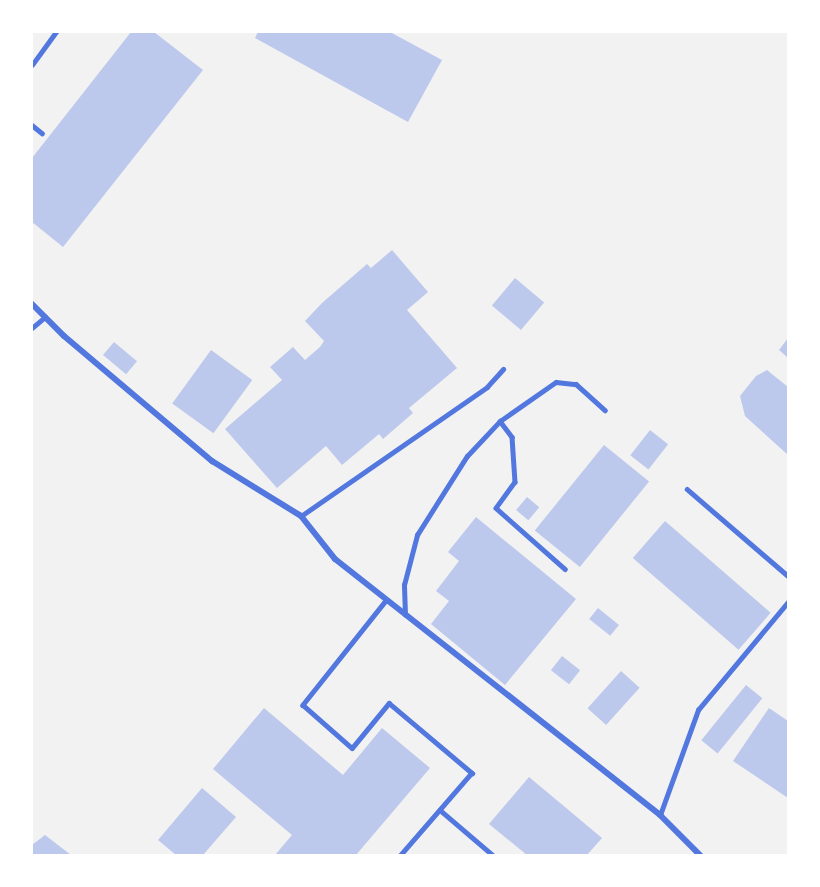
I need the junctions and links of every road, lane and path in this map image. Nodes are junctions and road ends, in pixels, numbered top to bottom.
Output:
1 (56, 32) edge
2 (32, 65) edge
3 (32, 125) edge
4 (42, 133) dead end
5 (32, 304) edge
6 (45, 317) junction
7 (32, 328) edge
8 (503, 369) dead end
9 (605, 410) dead end
10 (500, 421) junction
11 (687, 489) dead end
12 (301, 516) junction
13 (565, 569) dead end
14 (789, 576) edge
15 (385, 602) junction
16 (789, 602) edge
17 (406, 617) junction
18 (440, 810) junction
19 (660, 815) junction
20 (400, 855) edge
21 (494, 855) edge
22 (701, 855) edge

1 - 2 lane
3 - 4 lane
5 - 6 street
6 - 7 lane
6 - 12 street
8 - 12 lane
9 - 10 lane
10 - 13 lane
10 - 17 lane
11 - 14 lane
12 - 15 street
15 - 17 street
15 - 18 lane
16 - 19 lane
17 - 19 street
18 - 20 lane
18 - 21 lane
19 - 22 street

